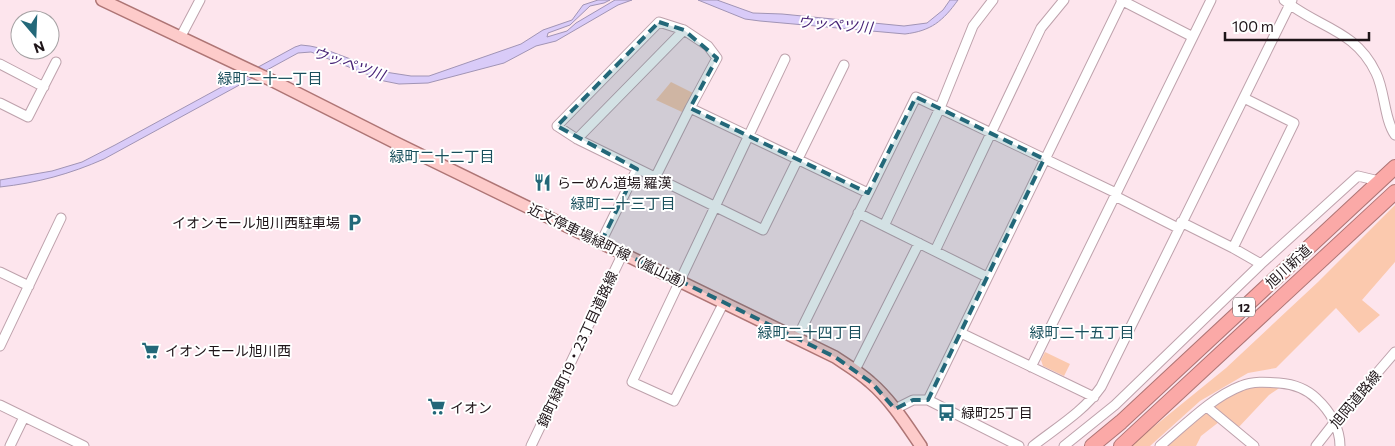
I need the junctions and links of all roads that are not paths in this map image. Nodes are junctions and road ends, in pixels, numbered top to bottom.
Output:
1 (102, 0) edge
2 (200, 0) edge
3 (992, 0) edge
4 (1064, 0) edge
5 (1211, 0) edge
6 (1121, 1) edge
7 (1289, 1) edge
8 (684, 30) junction
9 (1193, 37) junction
10 (180, 38) junction
11 (785, 59) dead end
12 (56, 62) dead end
13 (0, 64) edge
14 (844, 65) dead end
15 (44, 87) junction
16 (1244, 98) junction
17 (0, 103) edge
18 (690, 108) junction
19 (940, 108) junction
20 (992, 133) junction
21 (748, 135) junction
22 (1395, 136) edge
23 (577, 139) junction
24 (1044, 159) junction
25 (798, 160) junction
26 (1395, 167) edge
27 (637, 169) junction
28 (655, 178) junction
29 (1379, 181) junction
30 (1395, 192) edge
31 (868, 193) junction
32 (1115, 195) junction
33 (714, 207) junction
34 (858, 213) junction
35 (61, 218) dead end
36 (1180, 225) junction
37 (884, 226) junction
38 (601, 242) junction
39 (919, 243) junction
40 (1233, 248) junction
41 (935, 251) junction
42 (623, 253) junction
43 (1261, 264) junction
44 (0, 272) edge
45 (987, 277) junction
46 (679, 280) junction
47 (28, 286) junction
48 (724, 302) junction
49 (961, 332) junction
50 (797, 338) junction
51 (1, 340) edge
52 (1395, 352) edge
53 (1031, 367) junction
54 (856, 370) junction
55 (1094, 397) junction
56 (928, 400) junction
57 (0, 405) edge
58 (1207, 407) junction
59 (895, 409) junction
60 (24, 417) junction
61 (1334, 423) junction
62 (10, 446) edge
63 (84, 446) edge
64 (531, 446) edge
65 (921, 446) edge
66 (1019, 446) edge
67 (1033, 446) edge
68 (1064, 446) edge
69 (1092, 446) edge
70 (1121, 446) edge
71 (1160, 446) edge
72 (1254, 446) edge
73 (1316, 446) edge
74 (1340, 446) edge

1 - 10 main road
2 - 10 street
3 - 19 street
4 - 20 street
5 - 9 street
6 - 9 street
6 - 24 street
7 - 16 street
7 - 22 street
8 - 18 street
8 - 23 street
8 - 23 street
9 - 32 street
10 - 38 main road, 近文停車場緑町線（嵐山通）
11 - 21 street
12 - 15 street
13 - 15 street
14 - 25 street
15 - 17 street
16 - 36 street
16 - 40 street
18 - 21 street
18 - 28 street
19 - 20 street
19 - 31 street
19 - 37 street
20 - 24 street
20 - 41 street
21 - 25 street
21 - 33 street
23 - 27 street
24 - 32 street
24 - 45 street
25 - 31 street
25 - 33 street
26 - 29 highway, 旭川新道 / 12
27 - 28 street
27 - 38 street
28 - 33 street
29 - 43 street
29 - 69 highway, 旭川新道 / 12
30 - 70 highway, 旭川新道 / 12
31 - 34 street
32 - 36 street
32 - 53 street
33 - 46 street
34 - 37 street
34 - 50 street
35 - 47 street
36 - 40 street
36 - 55 street
37 - 39 street
38 - 42 main road, 近文停車場緑町線（嵐山通）
39 - 41 street
39 - 54 street
40 - 43 street
41 - 45 street
42 - 46 main road, 近文停車場緑町線（嵐山通）
42 - 64 street, 錦町緑町19・23丁目道路線
43 - 68 street
44 - 47 street
45 - 49 street
46 - 48 main road, 近文停車場緑町線（嵐山通）
46 - 48 street
47 - 51 street
48 - 50 main road, 近文停車場緑町線（嵐山通）
49 - 53 street
49 - 56 street
50 - 54 main road, 近文停車場緑町線（嵐山通）
52 - 61 street, 旭岡道路線
53 - 55 street
54 - 59 main road, 近文停車場緑町線（嵐山通）
55 - 67 street
56 - 59 street
56 - 66 street
57 - 60 street
58 - 61 street
58 - 71 street
58 - 72 street
59 - 65 main road, 近文停車場緑町線（嵐山通）
60 - 62 street
60 - 63 street
61 - 73 street, 旭岡道路線
61 - 74 street

